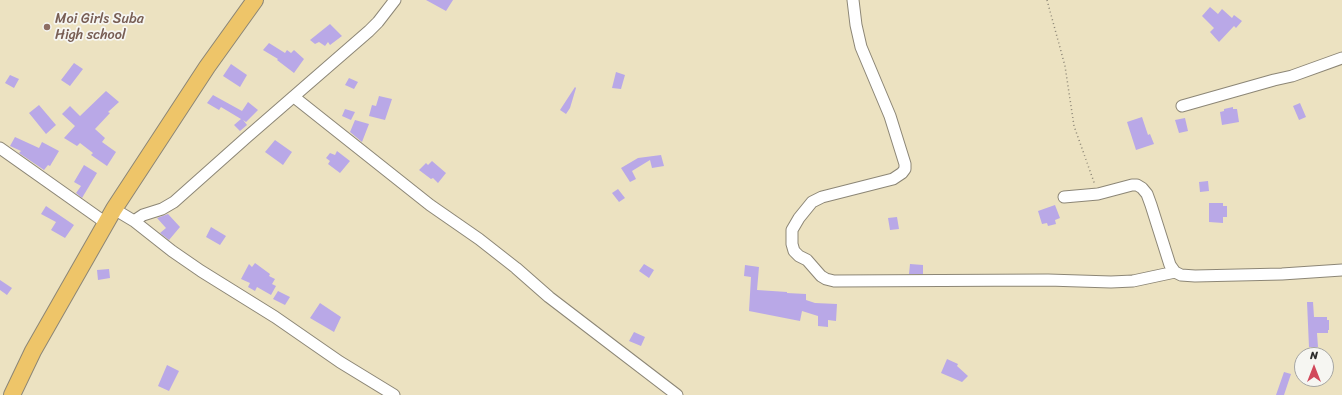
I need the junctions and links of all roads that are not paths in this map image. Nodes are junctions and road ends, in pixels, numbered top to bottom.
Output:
1 (255, 0) edge
2 (395, 0) edge
3 (853, 0) edge
4 (1342, 58) edge
5 (294, 97) junction
6 (1182, 106) dead end
7 (0, 148) edge
8 (1064, 197) dead end
9 (114, 209) junction
10 (134, 221) junction
11 (106, 223) junction
12 (1342, 270) edge
13 (1175, 272) junction
14 (12, 395) edge
15 (394, 395) edge
16 (677, 395) edge

1 - 9 highway
2 - 5 street
3 - 13 street
4 - 6 street
5 - 10 street
5 - 16 street
7 - 11 street
8 - 13 street
9 - 10 street
9 - 11 highway
10 - 15 street
11 - 14 highway
12 - 13 street

